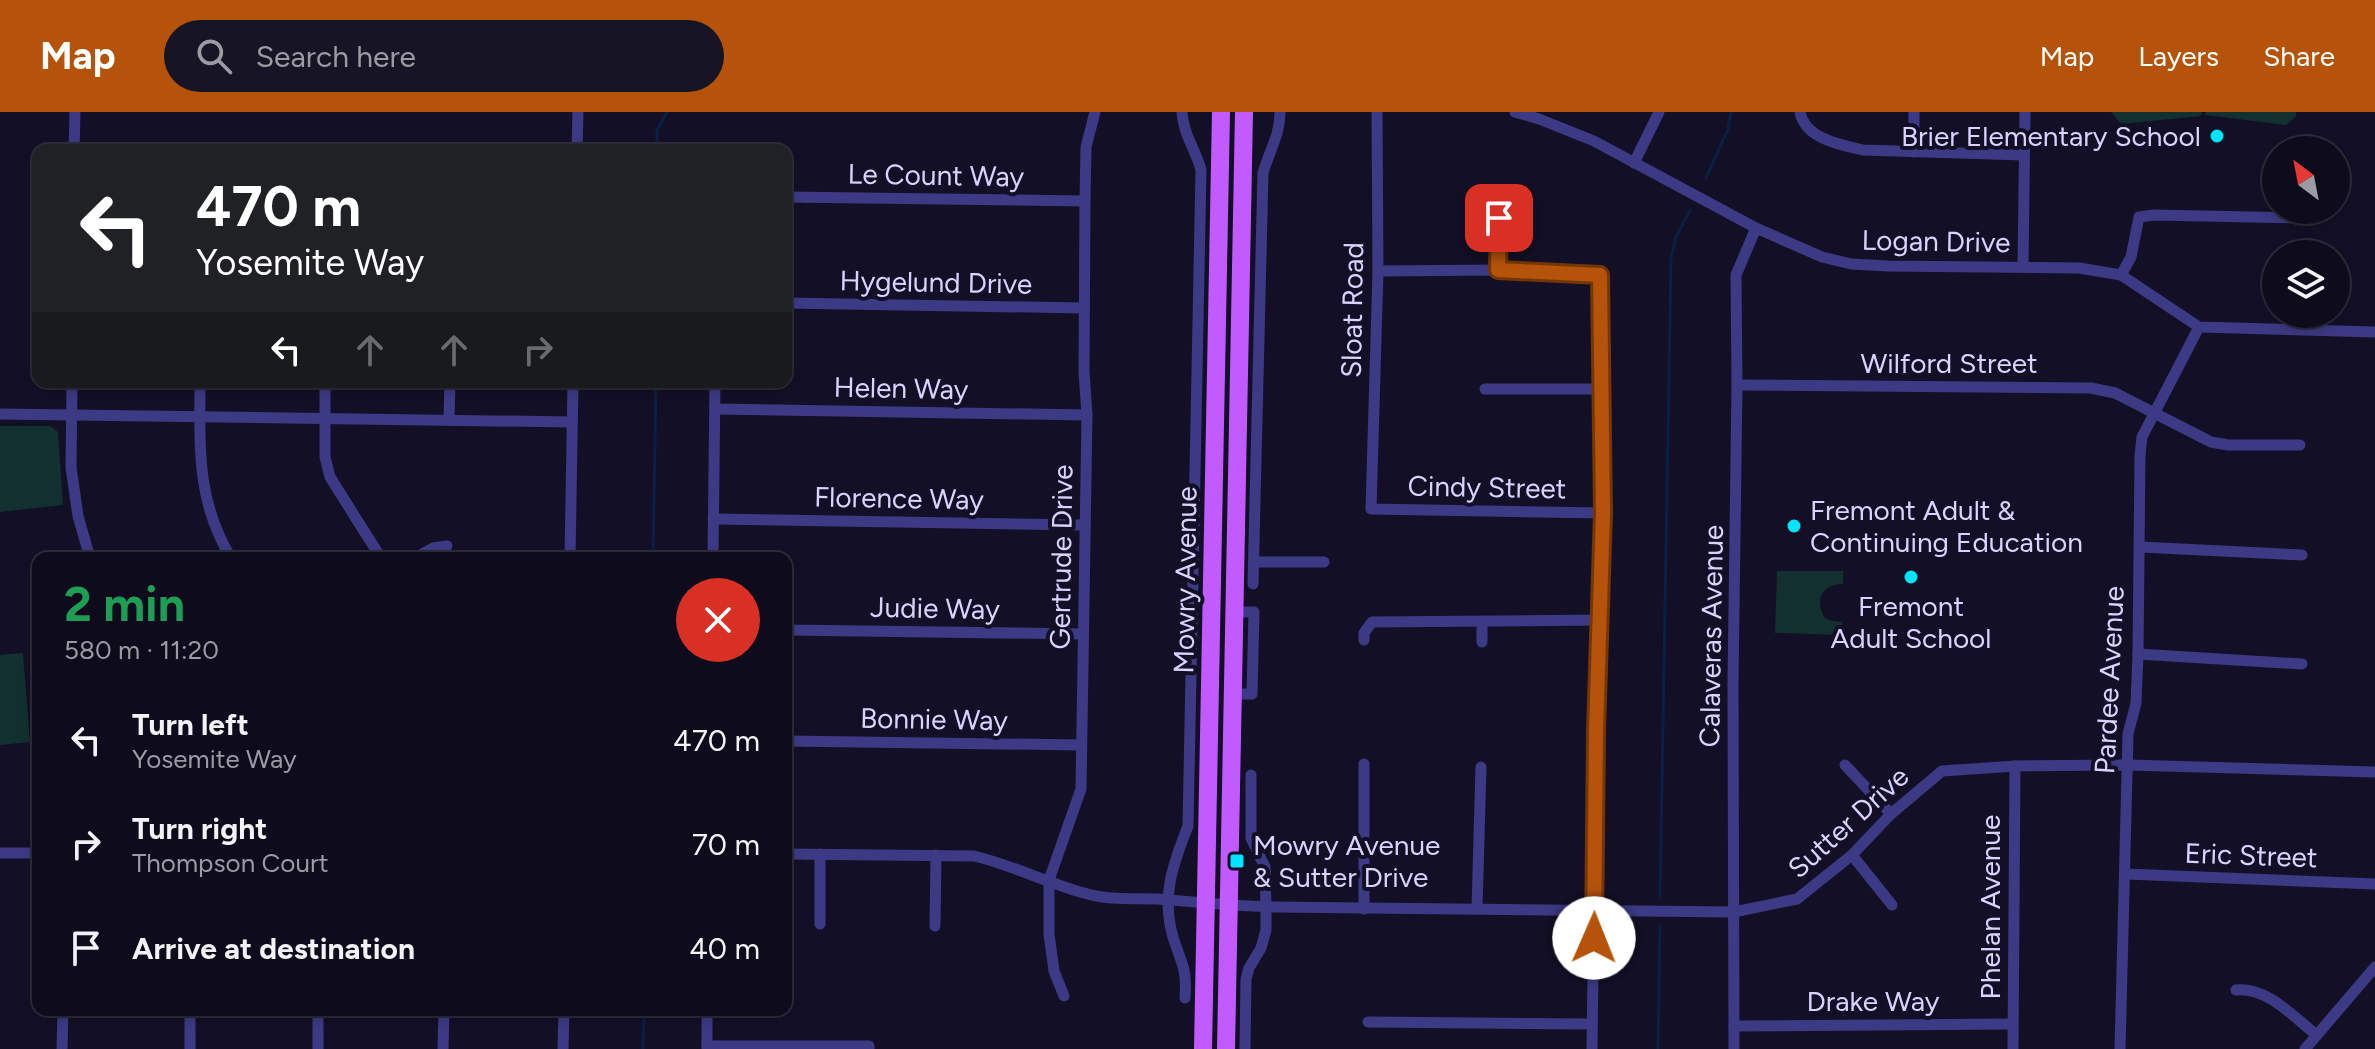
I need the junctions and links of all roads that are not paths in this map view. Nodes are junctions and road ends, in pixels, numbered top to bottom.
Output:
1 (75, 112) edge
2 (578, 112) edge
3 (1095, 112) edge
4 (1182, 112) edge
5 (1221, 112) edge
6 (1244, 112) edge
7 (1280, 112) edge
8 (1377, 112) edge
9 (1515, 112) edge
10 (1659, 112) edge
11 (1800, 112) edge
12 (1914, 112) edge
13 (2025, 112) edge
14 (74, 144) edge
15 (577, 144) edge
16 (1914, 152) junction
17 (2024, 155) junction
18 (1634, 163) junction
19 (792, 197) edge
20 (1085, 201) junction
21 (2262, 217) edge
22 (1499, 218) dead end
23 (1756, 228) junction
24 (2023, 267) junction
25 (1498, 270) junction
26 (1378, 271) junction
27 (2121, 275) junction
28 (792, 303) edge
29 (1084, 308) junction
30 (2199, 327) junction
31 (2375, 332) edge
32 (1737, 385) junction
33 (72, 388) edge
34 (200, 388) edge
35 (325, 388) edge
36 (450, 388) edge
37 (573, 388) edge
38 (715, 388) edge
39 (1485, 389) dead end
40 (1602, 389) junction
41 (715, 409) junction
42 (2156, 412) junction
43 (0, 414) edge
44 (72, 415) junction
45 (1087, 415) junction
46 (200, 416) junction
47 (449, 418) junction
48 (324, 419) junction
49 (572, 422) junction
50 (2300, 445) dead end
51 (1371, 509) joint
52 (1603, 513) junction
53 (713, 519) junction
54 (1084, 525) junction
55 (447, 546) dead end
56 (2140, 547) junction
57 (88, 552) edge
58 (227, 552) edge
59 (377, 552) edge
60 (426, 552) edge
61 (570, 552) edge
62 (713, 552) edge
63 (2302, 555) dead end
64 (1254, 562) junction
65 (1324, 562) dead end
66 (1253, 584) dead end
67 (1601, 620) junction
68 (1482, 621) junction
69 (792, 630) edge
70 (1083, 634) junction
71 (1364, 640) dead end
72 (1482, 642) dead end
73 (2138, 654) junction
74 (2302, 664) dead end
75 (792, 741) edge
76 (1081, 745) junction
77 (1364, 764) dead end
78 (1845, 765) dead end
79 (2128, 765) junction
80 (2015, 766) junction
81 (1481, 767) dead end
82 (2375, 772) edge
83 (1251, 775) dead end
84 (1891, 814) junction
85 (0, 853) edge
86 (32, 853) edge
87 (792, 854) edge
88 (820, 854) junction
89 (936, 855) junction
90 (1852, 855) junction
91 (2126, 874) junction
92 (1049, 880) junction
93 (2375, 884) edge
94 (1168, 900) junction
95 (1206, 904) junction
96 (1892, 905) dead end
97 (1229, 906) junction
98 (1266, 907) junction
99 (1477, 908) junction
100 (1364, 909) junction
101 (1595, 909) junction
102 (1734, 912) junction
103 (820, 924) dead end
104 (935, 926) dead end
105 (2375, 967) edge
106 (2236, 990) dead end
107 (1064, 996) dead end
108 (1185, 998) dead end
109 (63, 1016) edge
110 (190, 1016) edge
111 (318, 1016) edge
112 (444, 1016) edge
113 (564, 1016) edge
114 (707, 1016) edge
115 (1368, 1022) dead end
116 (1592, 1024) junction
117 (2013, 1024) junction
118 (1734, 1026) junction
119 (2317, 1035) junction
120 (707, 1048) edge
121 (869, 1048) edge
122 (62, 1049) edge
123 (190, 1049) edge
124 (318, 1049) edge
125 (443, 1049) edge
126 (563, 1049) edge
127 (1203, 1049) edge
128 (1226, 1049) edge
129 (1245, 1049) edge
130 (1592, 1049) edge
131 (1734, 1049) edge
132 (2013, 1049) edge
133 (2120, 1049) edge
134 (2305, 1049) edge

1 - 14 street
2 - 15 street
3 - 20 street, Gertrude Drive
4 - 94 street, Mowry Avenue
5 - 95 main road, Mowry Avenue
6 - 97 main road, Mowry Avenue
7 - 64 street
8 - 26 street, Sloat Road
9 - 18 street, Logan Drive
10 - 18 street
11 - 16 street
12 - 16 street
13 - 17 street
16 - 17 street
17 - 24 street
18 - 23 street, Logan Drive
19 - 20 street, Le Count Way
20 - 29 street, Gertrude Drive
21 - 27 street
22 - 25 street
23 - 24 street, Logan Drive
23 - 32 street, Calaveras Avenue
24 - 27 street, Logan Drive
25 - 26 street
25 - 40 street
26 - 51 street, Sloat Road
27 - 30 street, Logan Drive
28 - 29 street, Hygelund Drive
29 - 45 street, Gertrude Drive
30 - 31 street
30 - 42 street, Pardee Avenue
32 - 42 street, Wilford Street
32 - 102 street, Calaveras Avenue
33 - 44 street
34 - 46 street
35 - 48 street
36 - 47 street
37 - 49 street
38 - 41 street
39 - 40 street
40 - 52 street
41 - 45 street, Helen Way
41 - 53 street
42 - 50 street, Wilford Street
42 - 56 street, Pardee Avenue
43 - 44 street
44 - 46 street
44 - 57 street
45 - 54 street, Gertrude Drive
46 - 48 street
46 - 58 street
47 - 48 street
47 - 49 street
48 - 59 street
49 - 61 street
51 - 52 street, Cindy Street
52 - 67 street
53 - 54 street, Florence Way
53 - 62 street
54 - 70 street, Gertrude Drive
55 - 60 street
56 - 63 street
56 - 73 street, Pardee Avenue
64 - 65 street
64 - 66 street
67 - 68 street
67 - 101 street
68 - 71 street
68 - 72 street
69 - 70 street, Judie Way
70 - 76 street, Gertrude Drive
73 - 74 street
73 - 79 street, Pardee Avenue
75 - 76 street, Bonnie Way
76 - 92 street, Gertrude Drive
77 - 100 street
78 - 84 street
79 - 80 street, Sutter Drive
79 - 82 street, Sutter Drive
79 - 91 street, Pardee Avenue
80 - 84 street, Sutter Drive
80 - 117 street, Phelan Avenue
81 - 99 street
83 - 98 street
84 - 90 street, Sutter Drive
85 - 86 street
87 - 88 street, Sutter Drive
88 - 89 street, Sutter Drive
88 - 103 street
89 - 92 street, Sutter Drive
89 - 104 street
90 - 96 street
90 - 102 street, Sutter Drive
91 - 93 street, Eric Street
91 - 133 street, Pardee Avenue
92 - 94 street, Sutter Drive
92 - 107 street, Gertrude Drive
94 - 95 street, Sutter Drive
94 - 108 street, Mowry Avenue
95 - 97 street, Sutter Drive
95 - 127 main road, Mowry Avenue
97 - 98 street, Sutter Drive
97 - 128 main road, Mowry Avenue
98 - 100 street, Sutter Drive
98 - 129 street
99 - 100 street, Sutter Drive
99 - 101 street, Sutter Drive
101 - 102 street, Sutter Drive
101 - 116 street
102 - 118 street, Calaveras Avenue
105 - 119 street
106 - 119 street
109 - 122 street
110 - 123 street
111 - 124 street
112 - 125 street
113 - 126 street
114 - 120 street
115 - 116 street
116 - 130 street
117 - 118 street, Drake Way
117 - 132 street, Phelan Avenue
118 - 131 street, Calaveras Avenue
119 - 134 street
120 - 121 street

